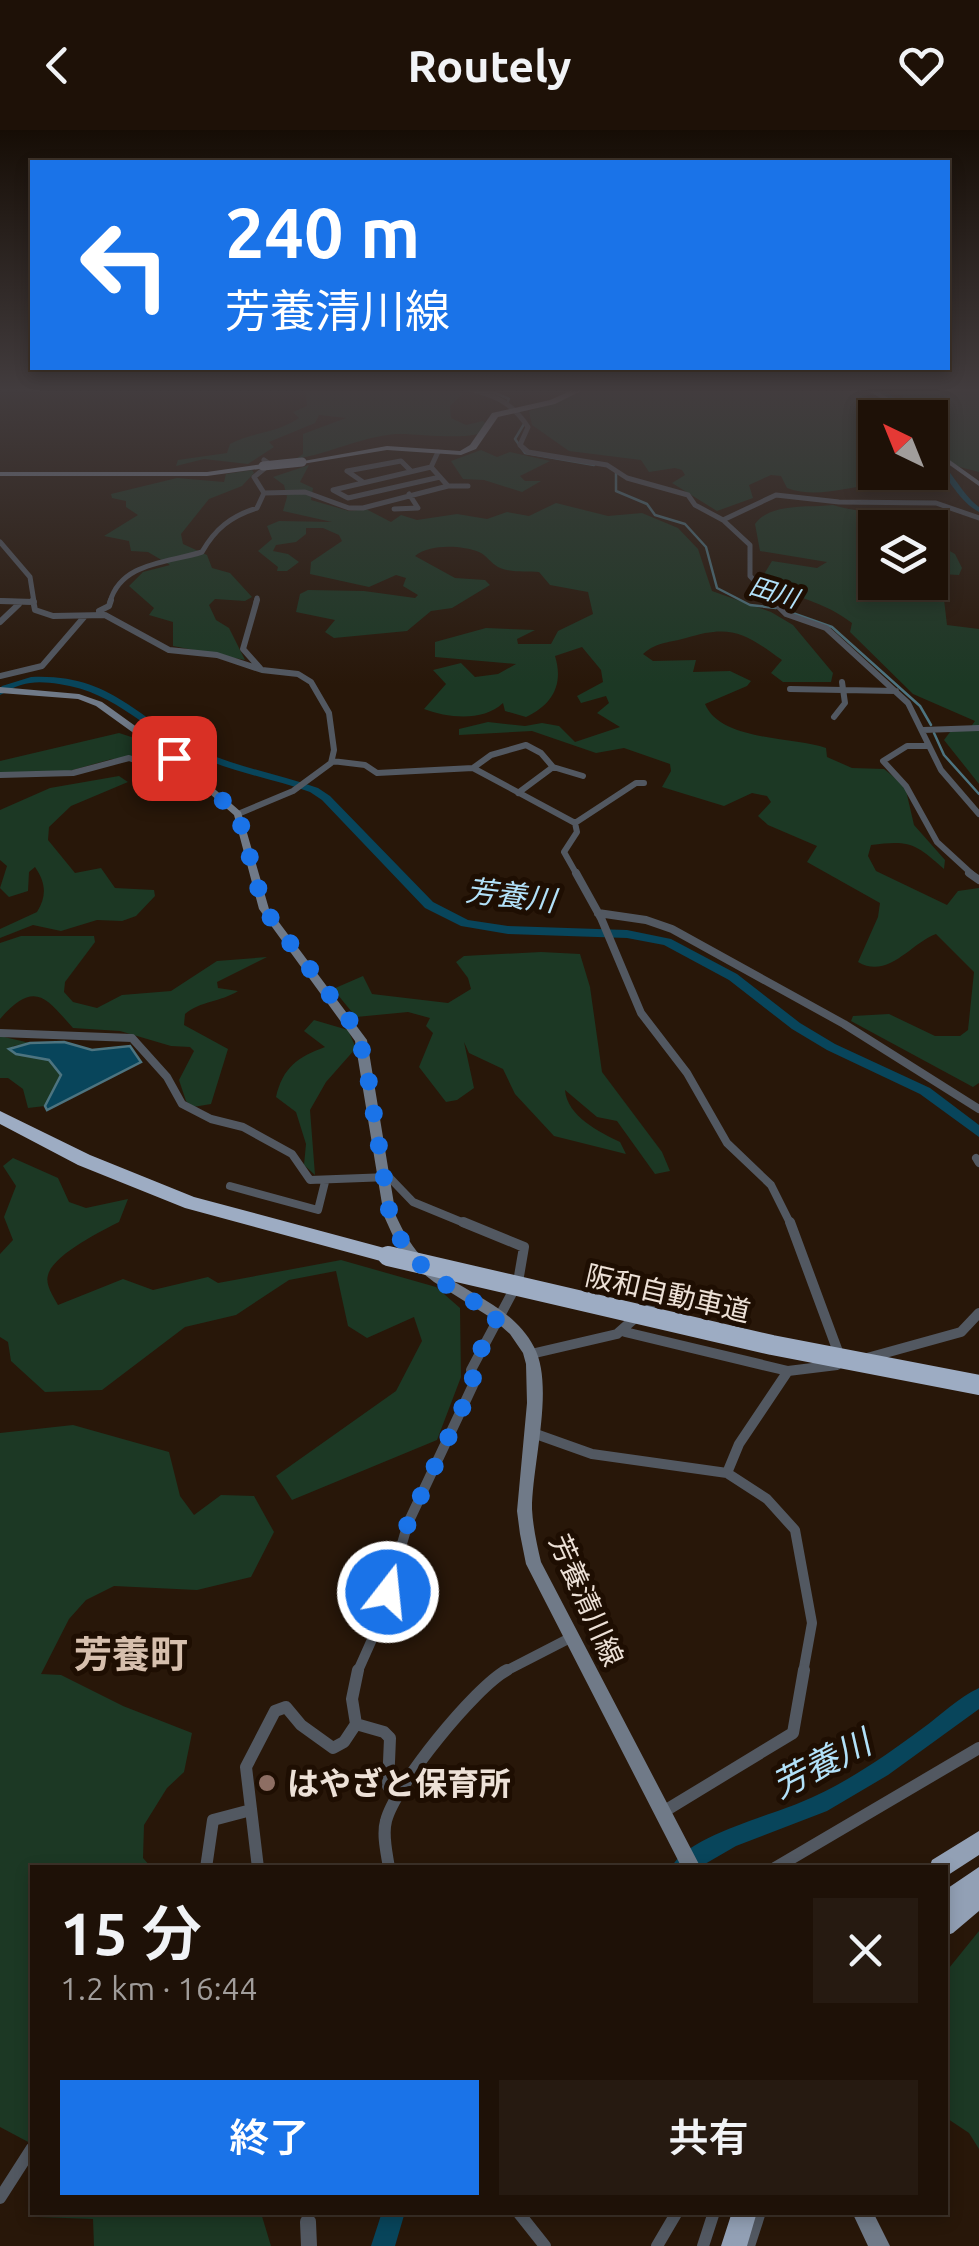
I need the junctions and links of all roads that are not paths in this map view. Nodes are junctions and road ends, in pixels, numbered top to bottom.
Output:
1 (260, 487) edge
2 (345, 487) edge
3 (370, 487) edge
4 (395, 487) edge
5 (444, 487) edge
6 (658, 487) edge
7 (376, 491) junction
8 (264, 493) junction
9 (409, 494) junction
10 (389, 500) junction
11 (394, 510) dead end
12 (979, 518) edge
13 (723, 520) junction
14 (0, 542) edge
15 (256, 598) dead end
16 (0, 601) edge
17 (34, 602) junction
18 (18, 604) junction
19 (84, 616) junction
20 (0, 622) edge
21 (262, 670) junction
22 (0, 676) edge
23 (844, 686) junction
24 (790, 689) dead end
25 (0, 690) edge
26 (896, 691) junction
27 (834, 717) dead end
28 (979, 728) edge
29 (923, 730) junction
30 (535, 736) dead end
31 (204, 738) dead end
32 (526, 745) junction
33 (928, 746) junction
34 (176, 756) junction
35 (332, 761) junction
36 (472, 768) junction
37 (553, 768) junction
38 (0, 775) edge
39 (583, 776) dead end
40 (644, 782) dead end
41 (518, 793) junction
42 (238, 814) junction
43 (979, 814) edge
44 (575, 823) junction
45 (979, 880) edge
46 (599, 915) junction
47 (0, 1033) edge
48 (0, 1105) edge
49 (979, 1110) edge
50 (0, 1116) edge
51 (384, 1179) junction
52 (325, 1182) junction
53 (230, 1186) dead end
54 (348, 1244) junction
55 (652, 1303) dead end
56 (979, 1314) edge
57 (498, 1315) junction
58 (625, 1332) junction
59 (886, 1353) junction
60 (531, 1354) junction
61 (843, 1364) junction
62 (788, 1371) junction
63 (979, 1377) edge
64 (979, 1386) edge
65 (531, 1431) junction
66 (727, 1473) junction
67 (570, 1638) junction
68 (356, 1724) junction
69 (979, 1748) edge
70 (395, 1794) junction
71 (252, 1810) junction
72 (666, 1817) junction
73 (979, 1842) edge
74 (206, 1865) edge
75 (258, 1865) edge
76 (390, 1865) edge
77 (690, 1865) edge
78 (779, 1865) edge
79 (944, 1865) edge
80 (979, 1878) edge
81 (979, 1897) edge
82 (948, 1901) edge
83 (948, 1922) edge
84 (30, 2151) edge
85 (0, 2198) edge
86 (520, 2215) edge
87 (674, 2215) edge
88 (713, 2215) edge
89 (744, 2215) edge
90 (759, 2215) edge
91 (863, 2215) edge
92 (308, 2216) edge
93 (309, 2246) edge
94 (545, 2246) edge
95 (657, 2246) edge
96 (703, 2246) edge
97 (734, 2246) edge
98 (749, 2246) edge
99 (878, 2246) edge

1 - 8 street
2 - 7 street
3 - 7 street
4 - 7 street
5 - 9 street
6 - 13 street
7 - 10 street
8 - 10 street
8 - 19 street
9 - 10 street
9 - 11 street
12 - 13 street
13 - 26 street
14 - 17 street
15 - 21 street
16 - 18 street
17 - 18 street
17 - 19 street
18 - 20 street
19 - 21 street
19 - 22 street
21 - 35 street
23 - 24 street
23 - 26 street
23 - 27 street
25 - 34 main road
26 - 29 street
28 - 29 street
29 - 33 street
30 - 32 street
31 - 34 street
32 - 36 street
32 - 37 street
33 - 43 street
33 - 45 street
34 - 38 street
34 - 42 main road
35 - 36 street
35 - 42 street
36 - 41 street
37 - 39 street
37 - 41 street
40 - 44 street
41 - 44 street
42 - 51 main road
44 - 46 street
46 - 49 street
46 - 61 street
47 - 52 street
48 - 54 highway, 阪和自動車道
50 - 54 highway, 阪和自動車道
51 - 52 street
51 - 57 main road
51 - 57 street
52 - 53 street
54 - 64 highway, 阪和自動車道, bridge
55 - 58 street
56 - 59 street
57 - 60 main road
57 - 68 street
58 - 60 street
58 - 62 street
59 - 61 street
59 - 63 street
60 - 65 main road, 芳養清川線
61 - 62 street
62 - 66 street
65 - 66 street
65 - 67 main road, 芳養清川線
66 - 72 street
67 - 70 street
67 - 72 main road, 芳養清川線
68 - 70 street
68 - 71 street
69 - 78 street
70 - 76 street
71 - 74 street
71 - 75 street
72 - 77 main road, 芳養清川線
73 - 79 highway
80 - 82 highway
81 - 83 highway
84 - 85 street
86 - 94 street
87 - 95 street
88 - 96 street
89 - 97 highway
90 - 98 street
91 - 99 main road
92 - 93 street

